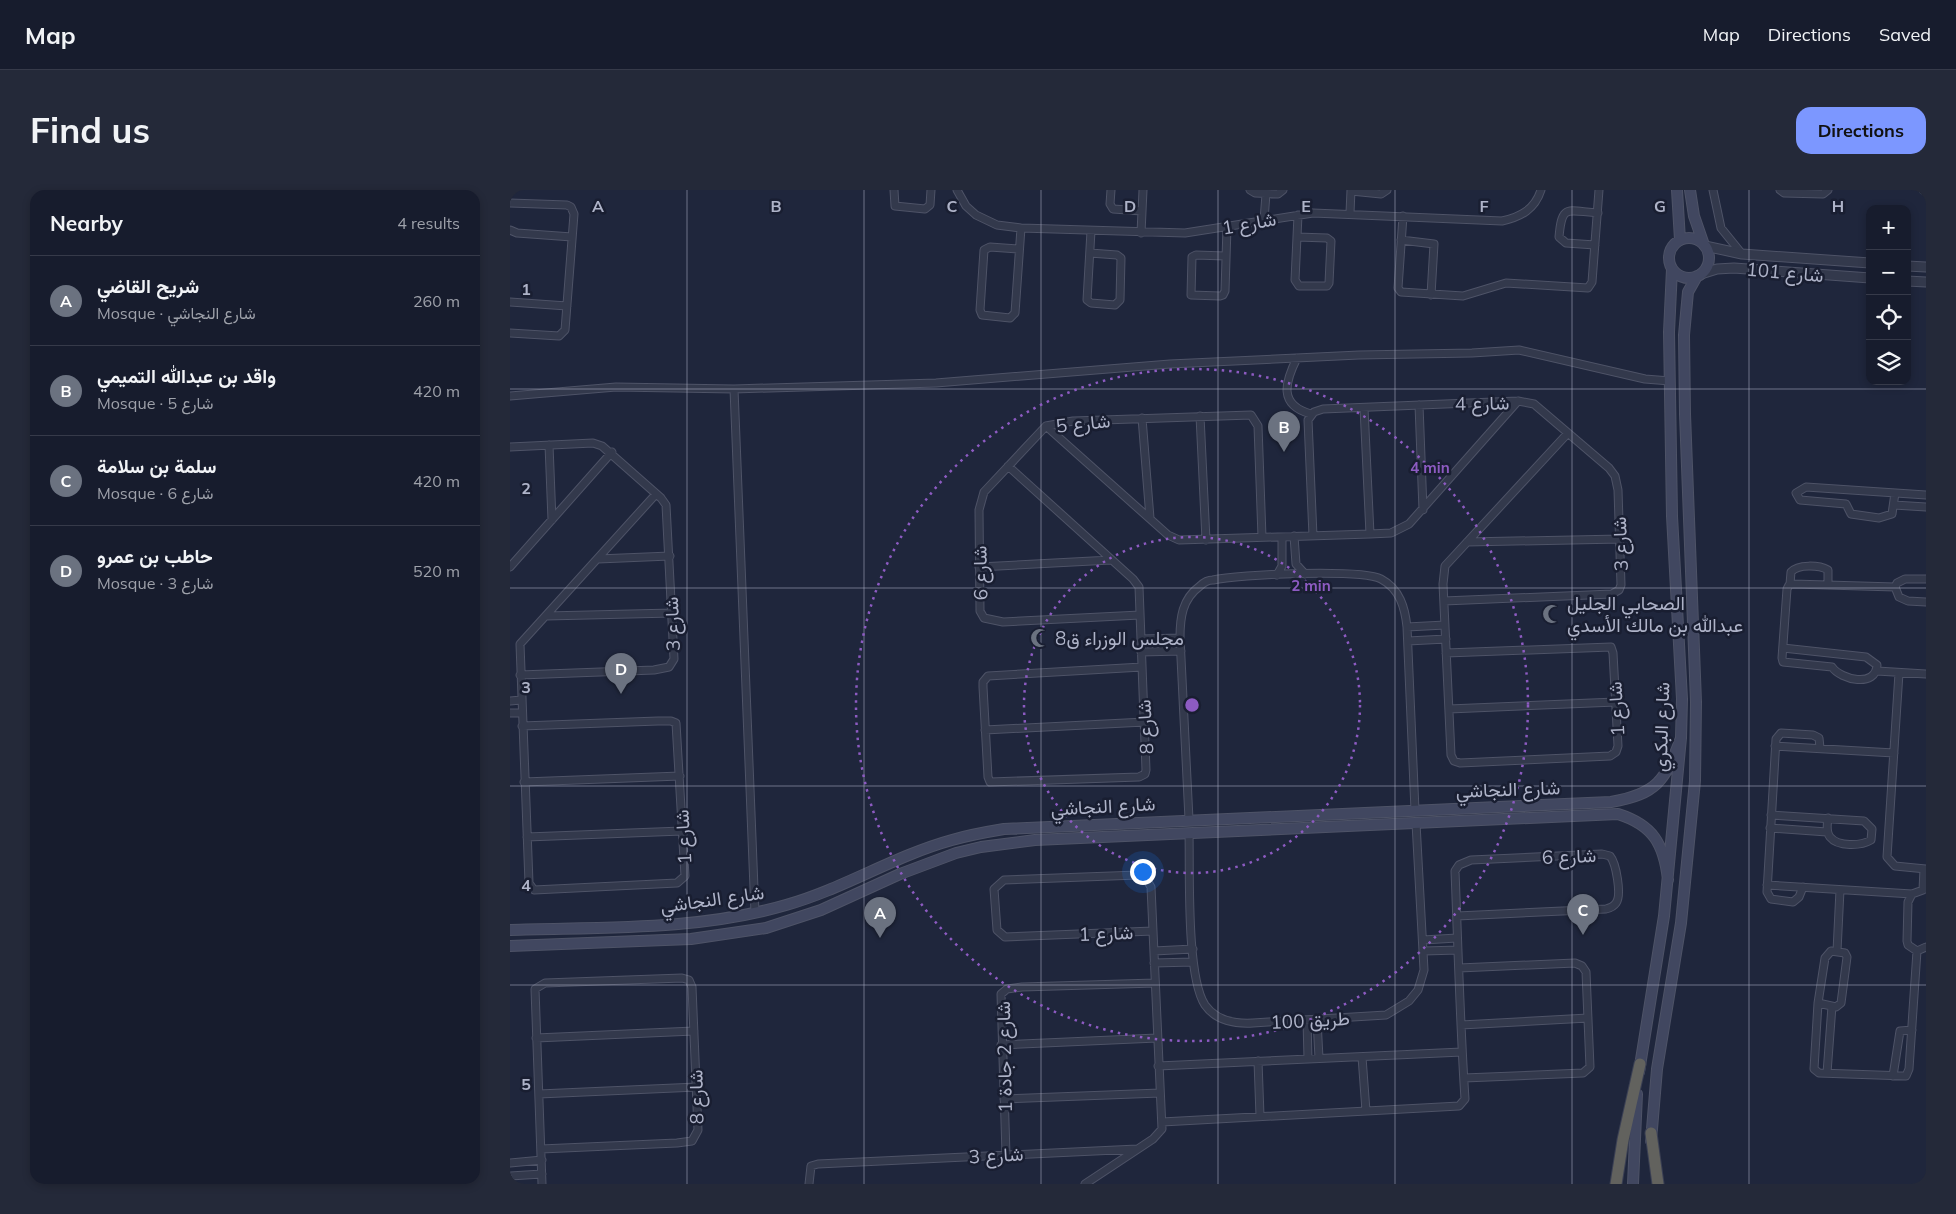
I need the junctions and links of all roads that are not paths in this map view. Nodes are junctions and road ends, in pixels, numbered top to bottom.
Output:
1 (894, 190) edge
2 (931, 190) edge
3 (958, 190) edge
4 (1111, 190) edge
5 (1143, 190) edge
6 (1250, 190) edge
7 (1283, 190) edge
8 (1386, 190) edge
9 (1541, 190) edge
10 (1599, 190) edge
11 (1677, 190) edge
12 (1690, 190) edge
13 (1713, 190) edge
14 (1780, 190) edge
15 (1828, 190) edge
16 (1351, 191) edge
17 (1266, 194) junction
18 (510, 203) edge
19 (1142, 211) junction
20 (1350, 213) junction
21 (1598, 213) junction
22 (1298, 215) junction
23 (1402, 216) junction
24 (1264, 220) junction
25 (1227, 227) junction
26 (1021, 228) junction
27 (510, 230) edge
28 (1091, 231) junction
29 (1141, 233) junction
30 (572, 237) junction
31 (1297, 237) junction
32 (1401, 240) junction
33 (1680, 240) junction
34 (1595, 245) junction
35 (1705, 246) junction
36 (1019, 249) junction
37 (1090, 253) junction
38 (1742, 254) junction
39 (1225, 256) junction
40 (1803, 259) junction
41 (1866, 263) edge
42 (1911, 266) edge
43 (1926, 267) edge
44 (1672, 269) junction
45 (1802, 274) junction
46 (1699, 275) junction
47 (1866, 278) edge
48 (1911, 281) edge
49 (1926, 282) edge
50 (1431, 294) junction
51 (510, 302) edge
52 (567, 306) junction
53 (510, 333) edge
54 (1297, 358) junction
55 (1670, 381) junction
56 (734, 389) junction
57 (510, 396) edge
58 (1518, 401) junction
59 (1419, 405) junction
60 (1364, 408) junction
61 (1310, 414) junction
62 (1200, 416) junction
63 (1142, 418) junction
64 (1046, 426) junction
65 (1568, 433) junction
66 (549, 445) junction
67 (510, 447) edge
68 (612, 452) junction
69 (1008, 466) junction
70 (1847, 490) junction
71 (1895, 493) junction
72 (656, 494) junction
73 (1926, 495) edge
74 (1846, 504) junction
75 (1894, 505) junction
76 (1926, 507) edge
77 (1423, 510) junction
78 (1150, 518) junction
79 (552, 520) junction
80 (1370, 534) junction
81 (1294, 536) junction
82 (1313, 536) junction
83 (1262, 537) junction
84 (1282, 537) junction
85 (1620, 539) junction
86 (1673, 539) junction
87 (1206, 540) junction
88 (1467, 542) junction
89 (670, 556) junction
90 (598, 559) junction
91 (1111, 560) junction
92 (510, 567) edge
93 (979, 567) junction
94 (1305, 574) junction
95 (1277, 575) junction
96 (1926, 579) edge
97 (1790, 584) junction
98 (1828, 585) junction
99 (1895, 587) junction
100 (1444, 601) junction
101 (1926, 602) edge
102 (1691, 604) junction
103 (672, 613) junction
104 (1140, 615) junction
105 (546, 616) junction
106 (1445, 625) junction
107 (1407, 627) junction
108 (1180, 638) junction
109 (1141, 639) junction
110 (1446, 639) junction
111 (1408, 641) junction
112 (1783, 648) junction
113 (1181, 651) junction
114 (1141, 652) junction
115 (1835, 652) junction
116 (1446, 653) junction
117 (1142, 667) junction
118 (1832, 667) junction
119 (1877, 671) junction
120 (1899, 673) junction
121 (1926, 674) edge
122 (520, 675) junction
123 (521, 700) junction
124 (510, 701) edge
125 (1616, 702) junction
126 (1449, 708) junction
127 (521, 712) junction
128 (510, 713) edge
129 (1145, 722) junction
130 (522, 726) junction
131 (985, 730) junction
132 (1681, 738) junction
133 (1776, 746) junction
134 (1820, 748) junction
135 (1894, 752) junction
136 (680, 776) junction
137 (524, 782) junction
138 (1528, 805) junction
139 (1415, 810) junction
140 (1771, 815) junction
141 (1528, 817) junction
142 (1828, 818) junction
143 (1189, 819) junction
144 (1416, 823) junction
145 (1088, 825) junction
146 (1069, 826) junction
147 (1770, 828) junction
148 (682, 831) junction
149 (1190, 832) junction
150 (1827, 832) junction
151 (1873, 836) junction
152 (1887, 836) junction
153 (526, 837) junction
154 (1090, 838) junction
155 (1069, 839) junction
156 (1925, 869) edge
157 (1668, 880) junction
158 (1767, 885) junction
159 (1802, 888) junction
160 (1840, 890) junction
161 (1924, 890) edge
162 (1912, 894) junction
163 (755, 913) junction
164 (1457, 916) junction
165 (605, 927) junction
166 (581, 928) junction
167 (510, 930) edge
168 (1153, 932) junction
169 (1457, 938) junction
170 (1423, 940) junction
171 (603, 942) junction
172 (582, 943) junction
173 (510, 946) edge
174 (1926, 947) edge
175 (1192, 949) junction
176 (1458, 950) junction
177 (1154, 951) junction
178 (1424, 951) junction
179 (1836, 951) junction
180 (1917, 951) junction
181 (1194, 962) junction
182 (1154, 963) junction
183 (1459, 968) junction
184 (1155, 983) junction
185 (1818, 1002) junction
186 (1832, 1006) junction
187 (1588, 1018) junction
188 (1306, 1020) junction
189 (1317, 1020) junction
190 (1461, 1025) junction
191 (1912, 1030) junction
192 (694, 1031) junction
193 (1646, 1034) junction
194 (536, 1038) junction
195 (1157, 1038) junction
196 (1001, 1044) junction
197 (1462, 1052) junction
198 (1362, 1057) junction
199 (1319, 1058) junction
200 (1308, 1059) junction
201 (1258, 1061) junction
202 (1640, 1064) junction
203 (1158, 1066) junction
204 (1827, 1073) junction
205 (1893, 1076) junction
206 (1464, 1078) junction
207 (1656, 1079) junction
208 (697, 1087) junction
209 (1160, 1093) junction
210 (538, 1094) junction
211 (1004, 1098) junction
212 (1366, 1111) junction
213 (1260, 1116) junction
214 (1162, 1122) junction
215 (1651, 1133) junction
216 (1137, 1148) junction
217 (541, 1149) junction
218 (1006, 1154) junction
219 (542, 1160) junction
220 (510, 1163) edge
221 (542, 1174) junction
222 (510, 1176) edge
223 (542, 1184) edge
224 (809, 1184) edge
225 (1085, 1184) edge
226 (1616, 1184) edge
227 (1633, 1184) edge
228 (1652, 1184) edge
229 (1658, 1184) edge

1 - 2 street
3 - 26 street, شارع 1
4 - 19 street
5 - 19 street
6 - 17 street
7 - 17 street
8 - 16 street
9 - 23 street, شارع 1
10 - 21 street
11 - 33 main road
12 - 35 main road
13 - 38 street
14 - 15 street
16 - 20 street
17 - 24 street
18 - 30 street
19 - 29 street
20 - 22 street, شارع 1
20 - 23 street, شارع 1
21 - 34 street
21 - 34 street
22 - 24 street, شارع 1
22 - 31 street
23 - 32 street
24 - 25 street, شارع 1
25 - 29 street, شارع 1
25 - 39 street
26 - 28 street, شارع 1
26 - 36 street
27 - 30 street
28 - 29 street, شارع 1
28 - 37 street
30 - 52 street
31 - 31 street
32 - 50 street
32 - 50 street
33 - 35 main road
33 - 44 main road
34 - 50 street
35 - 38 street, شارع 101
35 - 46 main road
36 - 36 street
37 - 37 street
38 - 40 street, شارع 101
39 - 39 street
40 - 41 street, شارع 101
40 - 45 street
42 - 43 street
44 - 46 main road
44 - 55 main road, شارع البكري
45 - 46 street, شارع 101
45 - 47 street, شارع 101
46 - 102 main road, شارع البكري
48 - 49 street
51 - 52 street
52 - 53 street
54 - 55 street
54 - 56 street
54 - 61 street
55 - 86 main road, شارع البكري
56 - 57 street
56 - 163 street
58 - 59 street, شارع 4
58 - 65 street, شارع 3
58 - 77 street, شارع 4
59 - 60 street, شارع 4
59 - 77 street
60 - 61 street, شارع 4
60 - 80 street
61 - 82 street
62 - 63 street, شارع 5
62 - 83 street, شارع 5
62 - 87 street
63 - 64 street, شارع 5
63 - 78 street
64 - 69 street, شارع 6
64 - 78 street, شارع 5
65 - 85 street, شارع 3
65 - 88 street
66 - 67 street
66 - 68 street
66 - 79 street
68 - 72 street, شارع 3
68 - 79 street
69 - 91 street
69 - 93 street, شارع 6
70 - 71 street
70 - 74 street
70 - 74 street
71 - 73 street
71 - 75 street
72 - 89 street, شارع 3
72 - 90 street
74 - 75 street
75 - 76 street
77 - 80 street, شارع 4
78 - 87 street, شارع 5
79 - 92 street
80 - 82 street, شارع 4
81 - 82 street, شارع 5
81 - 84 street, شارع 5
81 - 94 street
83 - 84 street, شارع 5
83 - 87 street, شارع 5
84 - 95 street
85 - 88 street
85 - 100 street, شارع 3
86 - 102 main road
86 - 132 main road, شارع البكري
88 - 100 street
89 - 90 street
89 - 103 street, شارع 3
90 - 105 street
91 - 93 street
91 - 104 street
93 - 104 street, شارع 6
94 - 95 street
94 - 107 street
95 - 108 street
96 - 99 street
97 - 98 street
97 - 98 street
97 - 112 street
98 - 99 street
99 - 101 street
100 - 106 street
102 - 207 main road, شارع البكري
103 - 105 street
103 - 122 street, شارع 3
104 - 109 street
105 - 122 street
106 - 107 street
106 - 110 street
107 - 111 street
108 - 109 street
108 - 113 street
109 - 114 street
110 - 111 street
110 - 116 street
111 - 139 street
112 - 115 street
112 - 118 street
113 - 114 street
113 - 143 street
114 - 117 street
115 - 118 street
115 - 119 street
116 - 125 street, شارع 1
116 - 126 street, شارع 1
117 - 129 street, شارع 8
117 - 131 street, شارع 8
118 - 119 street
119 - 120 street
120 - 121 street
120 - 135 street
122 - 123 street
123 - 124 street
123 - 127 street
125 - 126 street
125 - 126 street, شارع 1
127 - 128 street
127 - 130 street
129 - 131 street
129 - 131 street, شارع 8
130 - 136 street, شارع 1
130 - 137 street, شارع 1
132 - 138 main road, شارع النجاشي
132 - 157 main road, شارع البكري
133 - 134 street
133 - 134 street
133 - 140 street
134 - 135 street
135 - 152 street
136 - 137 street
136 - 148 street, شارع 1
137 - 153 street, شارع 1
138 - 139 main road, شارع النجاشي
138 - 141 main road
139 - 143 main road, شارع النجاشي
140 - 142 street
140 - 147 street
141 - 144 main road, شارع النجاشي
141 - 157 main road, شارع النجاشي
142 - 150 street
142 - 151 street
143 - 145 main road, شارع النجاشي
144 - 149 main road, شارع النجاشي
144 - 170 street, طريق 100
145 - 146 main road, شارع النجاشي
145 - 154 main road
146 - 155 main road
146 - 163 main road, شارع النجاشي
147 - 150 street
147 - 158 street
148 - 153 street
148 - 153 street, شارع 1
149 - 154 main road, شارع النجاشي
149 - 175 street, طريق 100
150 - 151 street
151 - 152 street
152 - 156 street
154 - 155 main road, شارع النجاشي
155 - 171 main road, شارع النجاشي
156 - 161 street
157 - 193 main road, شارع البكري
158 - 159 street
158 - 159 street
159 - 160 street
160 - 162 street
160 - 179 street
161 - 162 street
162 - 180 street
163 - 165 main road, شارع النجاشي
164 - 164 street, شارع 6
164 - 169 street
165 - 166 main road, شارع النجاشي
165 - 171 main road
166 - 167 main road, شارع النجاشي
166 - 172 main road
168 - 168 street, شارع 1
168 - 177 street
169 - 170 street
169 - 176 street
170 - 178 street, طريق 100
171 - 172 main road, شارع النجاشي
172 - 173 main road, شارع النجاشي
174 - 180 street
175 - 177 street
175 - 181 street, طريق 100
176 - 178 street
176 - 183 street
177 - 182 street
178 - 189 street, طريق 100
179 - 185 street
179 - 186 street
180 - 191 street
181 - 182 street
181 - 188 street, طريق 100
182 - 184 street
183 - 187 street
183 - 190 street
184 - 195 street
184 - 196 street, شارع 2 جادة 1
185 - 186 street
185 - 204 street
186 - 204 street
187 - 190 street
187 - 206 street
188 - 189 street, طريق 100
188 - 200 street
189 - 199 street
190 - 197 street
191 - 205 street
191 - 205 street
192 - 194 street
192 - 194 street, شارع 8
192 - 208 street, شارع 8
193 - 202 main road, شارع البكري
193 - 207 main road
194 - 210 street, شارع 8
195 - 196 street
195 - 203 street
196 - 211 street, شارع 2 جادة 1
197 - 198 street
197 - 206 street
198 - 199 street
198 - 212 street
199 - 200 street
200 - 201 street
201 - 203 street
201 - 213 street
202 - 226 highway
202 - 227 main road, شارع البكري
203 - 209 street
204 - 205 street
206 - 212 street
207 - 215 main road, شارع البكري
208 - 210 street
208 - 217 street, شارع 8
209 - 211 street
209 - 214 street
210 - 217 street, شارع 8
211 - 218 street, شارع 2 جادة 1
212 - 213 street
213 - 214 street
214 - 216 street
215 - 228 main road, شارع البكري
215 - 229 highway
216 - 218 street, شارع 3
216 - 225 street
217 - 219 street
218 - 224 street, شارع 3
219 - 220 street
219 - 221 street
221 - 222 street
221 - 223 street

